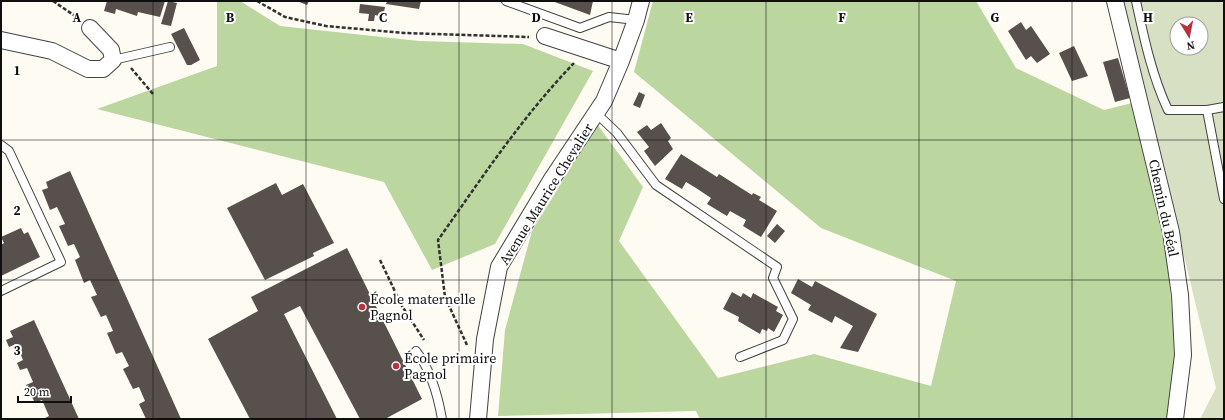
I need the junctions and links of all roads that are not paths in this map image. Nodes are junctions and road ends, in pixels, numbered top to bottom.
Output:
1 (506, 1) edge
2 (641, 1) edge
3 (1115, 1) edge
4 (1136, 1) edge
5 (636, 20) junction
6 (90, 28) road end
7 (545, 36) road end
8 (1, 40) edge
9 (170, 47) dead end
10 (118, 59) junction
11 (622, 61) junction
12 (1224, 107) edge
13 (1207, 110) junction
14 (596, 113) junction
15 (1, 145) edge
16 (1224, 199) edge
17 (1, 291) edge
18 (416, 351) dead end
19 (740, 356) dead end
20 (442, 419) edge
21 (478, 419) edge
22 (1175, 419) edge

1 - 5 lane
2 - 5 street, Avenue Maurice Chevalier
3 - 22 street, Chemin du Béal
4 - 13 lane
5 - 11 street, Avenue Maurice Chevalier
6 - 10 street
7 - 11 street
8 - 10 street
9 - 10 lane
11 - 14 street, Avenue Maurice Chevalier
12 - 13 lane
13 - 16 lane
14 - 19 lane
14 - 21 street, Avenue Maurice Chevalier
15 - 17 lane
18 - 20 lane

